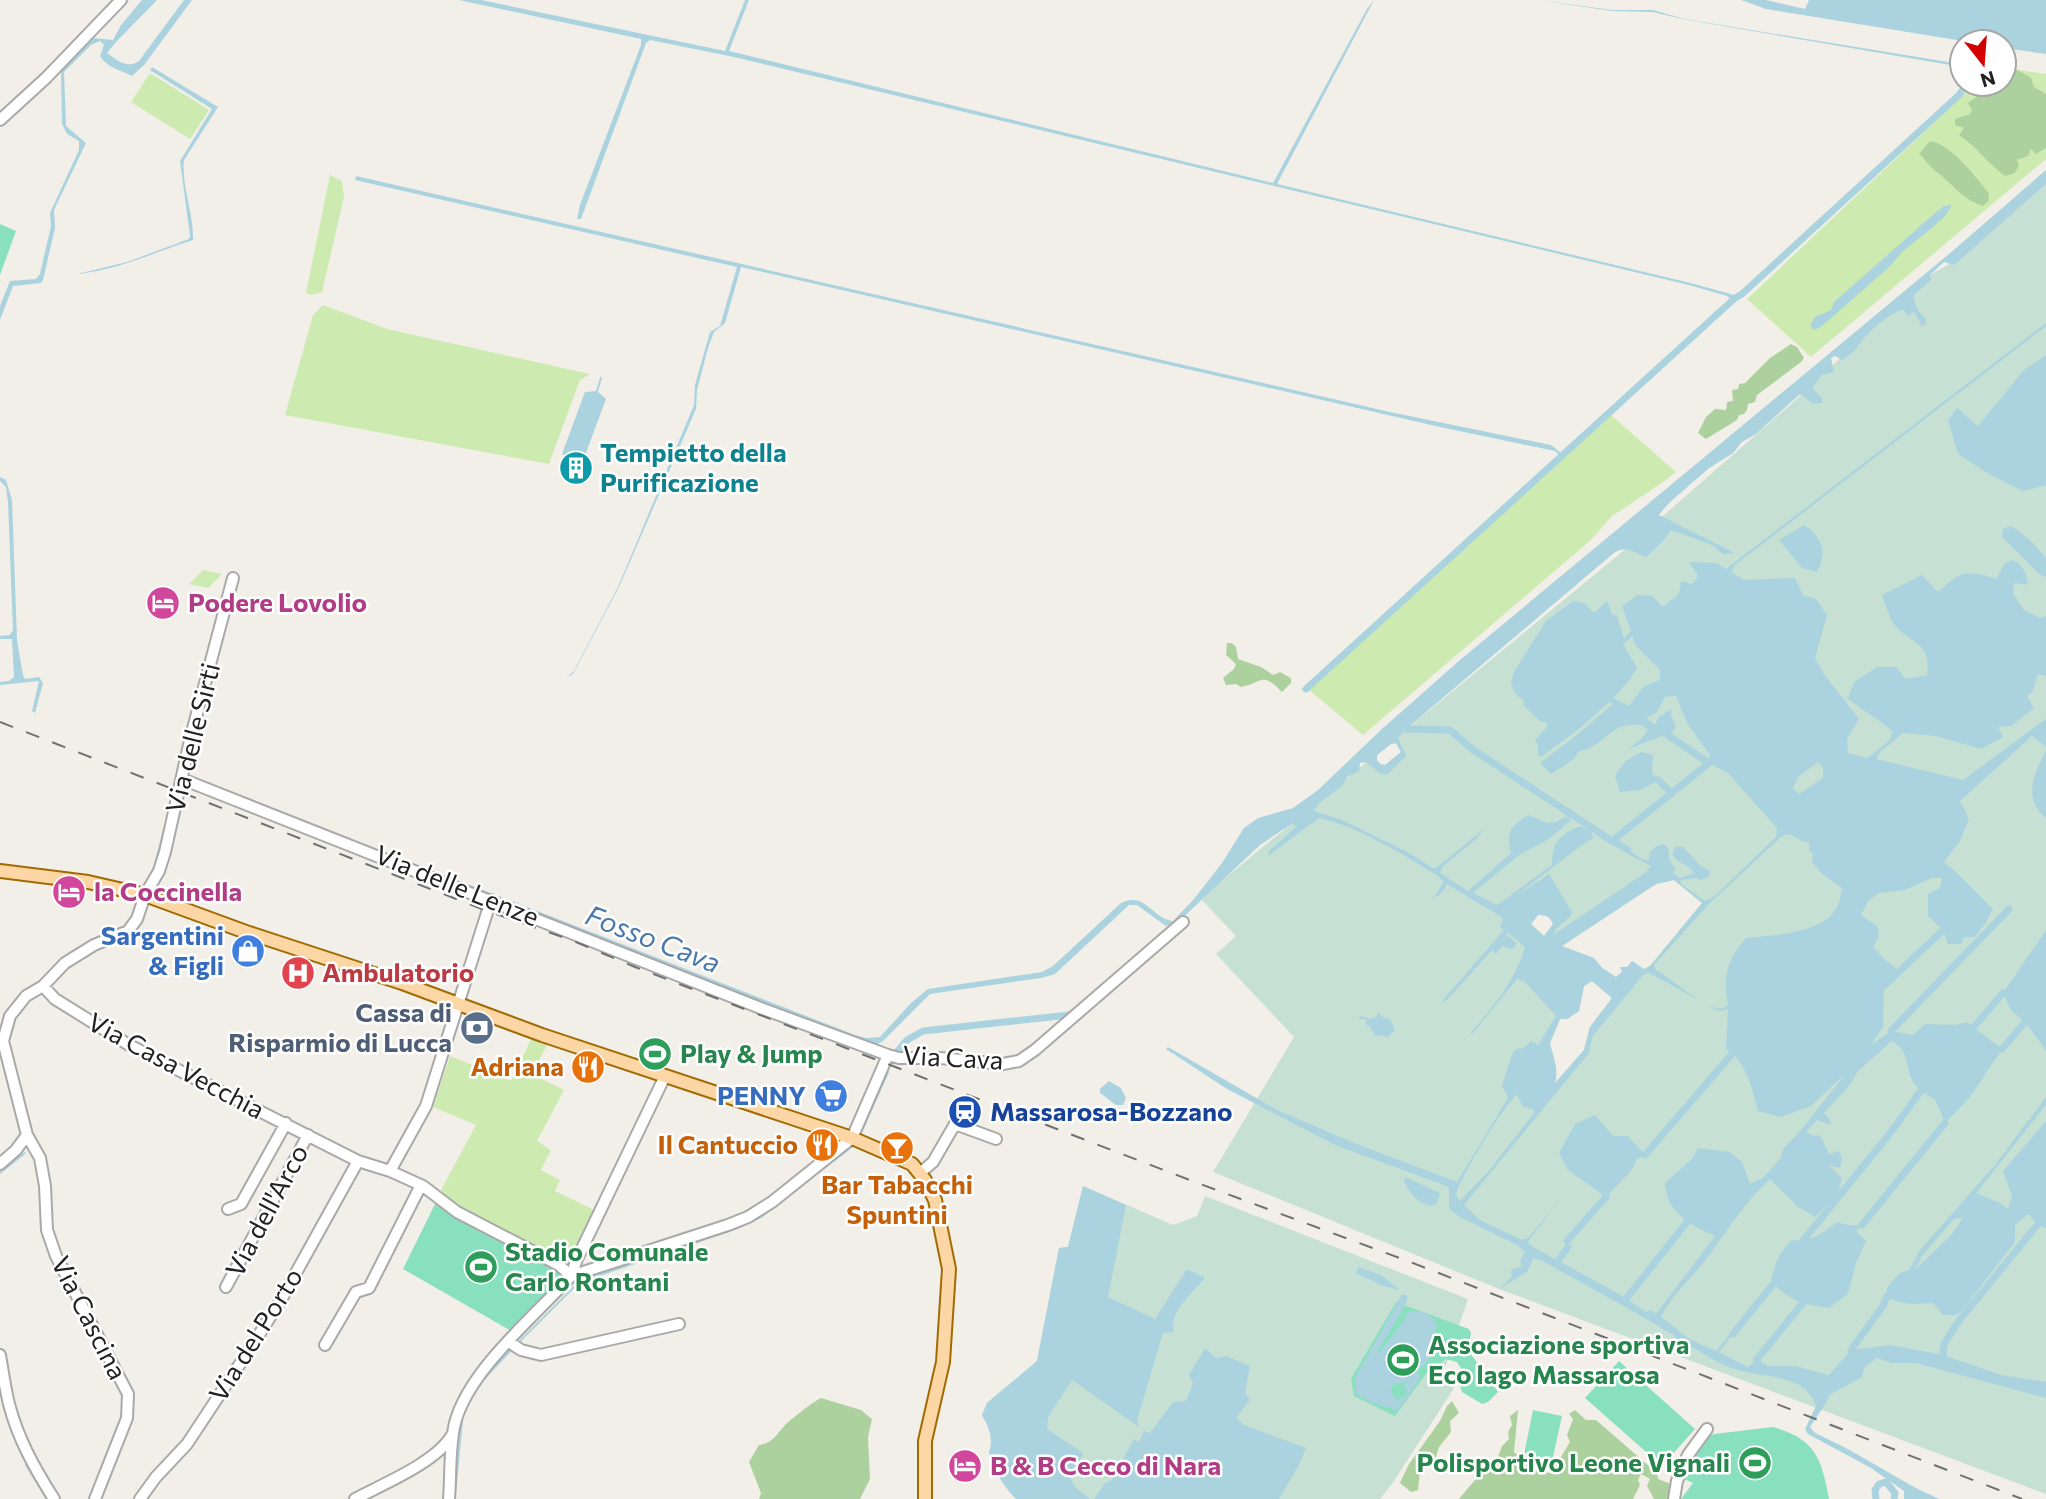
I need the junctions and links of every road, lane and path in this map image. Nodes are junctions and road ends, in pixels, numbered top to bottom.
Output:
1 (121, 0) edge
2 (0, 120) edge
3 (233, 578) dead end
4 (182, 777) junction
5 (0, 871) edge
6 (145, 895) junction
7 (491, 900) junction
8 (1183, 922) dead end
9 (43, 986) junction
10 (458, 1004) junction
11 (888, 1055) junction
12 (665, 1076) junction
13 (286, 1124) junction
14 (27, 1135) junction
15 (312, 1137) junction
16 (996, 1139) dead end
17 (856, 1140) junction
18 (358, 1161) junction
19 (0, 1164) edge
20 (390, 1171) junction
21 (920, 1173) junction
22 (421, 1185) junction
23 (275, 1208) dead end
24 (228, 1209) dead end
25 (572, 1276) junction
26 (226, 1287) dead end
27 (679, 1324) dead end
28 (325, 1345) dead end
29 (512, 1345) junction
30 (0, 1355) edge
31 (1707, 1429) dead end
32 (453, 1433) junction
33 (54, 1499) edge
34 (95, 1499) edge
35 (140, 1499) edge
36 (355, 1499) edge
37 (449, 1499) edge
38 (925, 1499) edge
39 (1674, 1499) edge

1 - 2 street
3 - 4 street, Via delle Sirti
4 - 6 street, Via delle Sirti
4 - 7 street, Via delle Lenze
5 - 6 main road
6 - 9 street, Via delle Sirti
6 - 10 main road
7 - 10 street
7 - 11 street, Via delle Lenze
8 - 11 street, Via Cava
9 - 13 street, Via Casa Vecchia
9 - 14 street, Via Cascina
10 - 12 main road
10 - 20 street
11 - 17 street, Via Cava
12 - 17 main road
12 - 25 street
13 - 15 street, Via Casa Vecchia
13 - 24 street
14 - 19 street
14 - 34 street, Via Cascina
15 - 18 street, Via Casa Vecchia
15 - 23 street
15 - 26 street, Via dell'Arco
16 - 21 street
17 - 21 main road
17 - 25 street
18 - 20 street, Via Casa Vecchia
18 - 35 street, Via del Porto
20 - 22 street, Via Casa Vecchia
21 - 38 main road
22 - 25 street, Via Casa Vecchia
22 - 28 street
25 - 29 street
27 - 29 street
29 - 32 street
30 - 33 street
31 - 39 street
32 - 36 street
32 - 37 street

